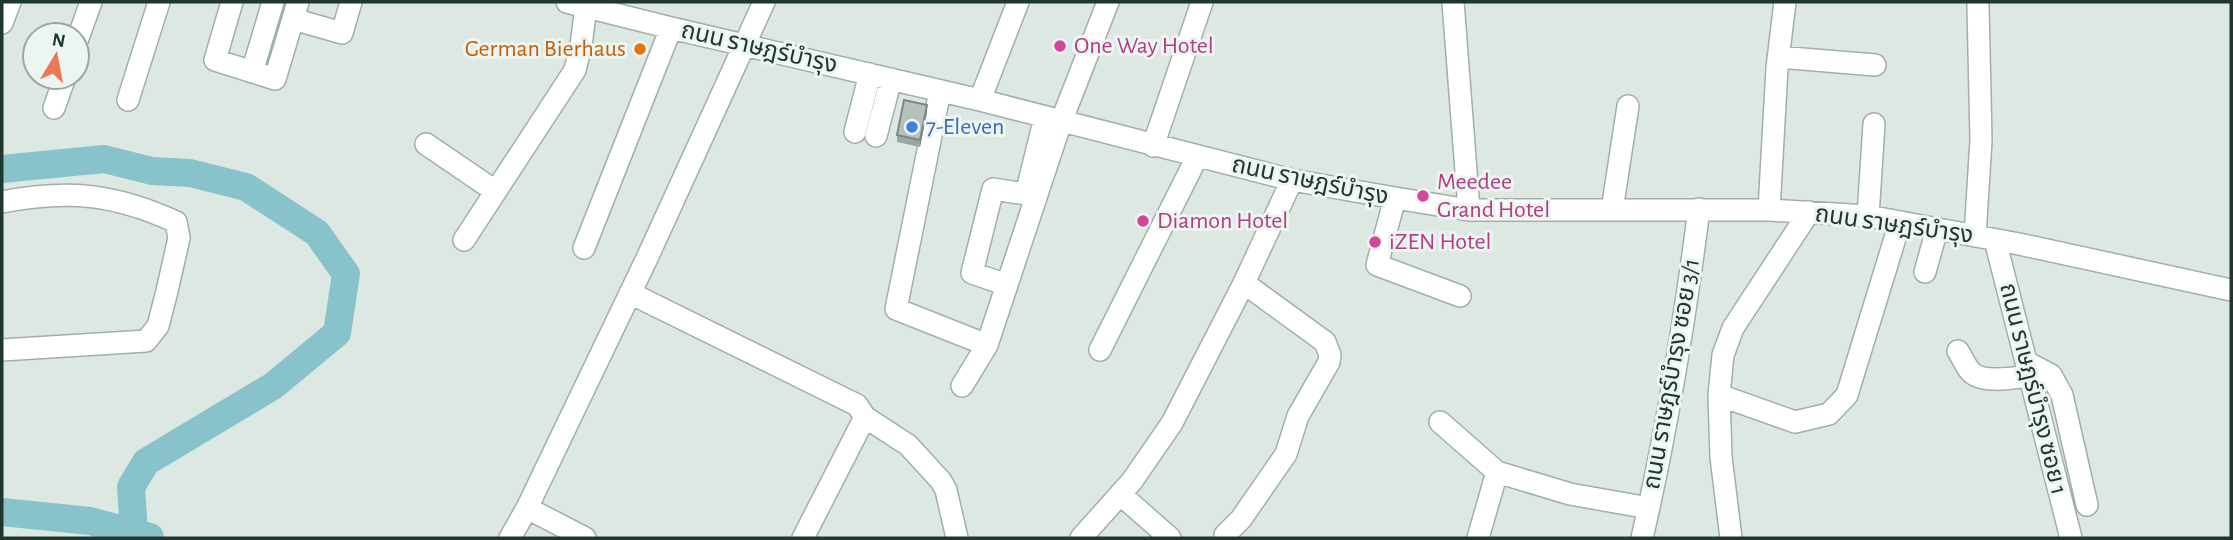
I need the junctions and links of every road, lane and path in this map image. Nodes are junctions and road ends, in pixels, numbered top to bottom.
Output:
1 (10, 2) edge
2 (91, 2) edge
3 (159, 2) edge
4 (232, 2) edge
5 (272, 2) edge
6 (351, 2) edge
7 (764, 2) edge
8 (1018, 2) edge
9 (1108, 2) edge
10 (1202, 2) edge
11 (1453, 2) edge
12 (1785, 2) edge
13 (577, 4) edge
14 (1978, 6) dead end
15 (295, 10) edge
16 (649, 11) edge
17 (84, 21) edge
18 (2, 23) edge
19 (671, 28) junction
20 (745, 44) junction
21 (1778, 57) junction
22 (1875, 65) dead end
23 (252, 72) junction
24 (880, 76) junction
25 (60, 91) edge
26 (940, 91) junction
27 (128, 100) dead end
28 (980, 100) junction
29 (1628, 106) dead end
30 (54, 108) dead end
31 (1053, 119) junction
32 (1874, 124) dead end
33 (865, 134) dead end
34 (426, 144) dead end
35 (1153, 146) junction
36 (1197, 156) junction
37 (1292, 180) junction
38 (495, 191) junction
39 (1395, 198) junction
40 (2, 202) edge
41 (1612, 209) junction
42 (1699, 209) junction
43 (1469, 210) junction
44 (1769, 210) junction
45 (1809, 212) junction
46 (1868, 216) junction
47 (1900, 222) junction
48 (1937, 229) junction
49 (1985, 238) junction
50 (464, 240) dead end
51 (584, 248) dead end
52 (1926, 272) dead end
53 (1244, 283) junction
54 (1007, 285) junction
55 (2231, 290) edge
56 (630, 293) junction
57 (1460, 296) dead end
58 (987, 345) junction
59 (2, 350) edge
60 (1100, 350) dead end
61 (1958, 351) dead end
62 (2028, 369) junction
63 (962, 386) dead end
64 (1719, 395) junction
65 (865, 417) junction
66 (1440, 422) dead end
67 (1497, 472) junction
68 (1120, 494) junction
69 (2087, 505) dead end
70 (527, 508) junction
71 (1649, 508) junction
72 (1092, 535) edge
73 (1225, 535) dead end
74 (510, 538) edge
75 (585, 538) edge
76 (803, 538) edge
77 (957, 538) edge
78 (1170, 538) edge
79 (1478, 538) edge
80 (1642, 538) edge
81 (1731, 538) edge
82 (2071, 538) edge

1 - 18 street
2 - 17 street
3 - 27 street
4 - 23 street
5 - 23 street
6 - 15 street
7 - 20 street
8 - 28 street
9 - 31 street
10 - 35 street
11 - 43 street
12 - 21 street
13 - 16 street, ถนน ราษฎร์บำรุง
13 - 38 street
14 - 49 street, ถนน ราษฎร์บำรุง ซอย 1
15 - 23 street
16 - 19 street, ถนน ราษฎร์บำรุง
19 - 20 street, ถนน ราษฎร์บำรุง
19 - 51 street
20 - 24 street, ถนน ราษฎร์บำรุง
20 - 56 street
21 - 22 street
21 - 44 street
24 - 26 street, ถนน ราษฎร์บำรุง
24 - 33 street
25 - 30 street
26 - 28 street, ถนน ราษฎร์บำรุง
26 - 58 street
28 - 31 street, ถนน ราษฎร์บำรุง
29 - 41 street
31 - 35 street, ถนน ราษฎร์บำรุง
31 - 54 street
31 - 54 street
32 - 46 street
34 - 38 street
35 - 36 street, ถนน ราษฎร์บำรุง
36 - 37 street, ถนน ราษฎร์บำรุง
36 - 60 street
37 - 39 street, ถนน ราษฎร์บำรุง
37 - 53 street
38 - 50 street
39 - 43 street, ถนน ราษฎร์บำรุง
39 - 57 street
40 - 59 street
41 - 42 street, ถนน ราษฎร์บำรุง
41 - 43 street, ถนน ราษฎร์บำรุง
42 - 44 street, ถนน ราษฎร์บำรุง
42 - 71 street, ถนน ราษฎร์บำรุง ซอย 3/1
44 - 45 street, ถนน ราษฎร์บำรุง
45 - 46 street, ถนน ราษฎร์บำรุง
45 - 64 street
46 - 47 street, ถนน ราษฎร์บำรุง
47 - 48 street, ถนน ราษฎร์บำรุง
47 - 64 street
48 - 49 street, ถนน ราษฎร์บำรุง
48 - 52 street
49 - 55 street, ถนน ราษฎร์บำรุง
49 - 62 street, ถนน ราษฎร์บำรุง ซอย 1
53 - 68 street
53 - 73 street
54 - 58 street
56 - 65 street
56 - 70 street
58 - 63 street
61 - 62 street
62 - 69 street
62 - 82 street, ถนน ราษฎร์บำรุง ซอย 1
64 - 81 street
65 - 76 street
65 - 77 street
66 - 67 street
67 - 71 street
67 - 79 street
68 - 72 street
68 - 78 street
70 - 74 street
70 - 75 street
71 - 80 street, ถนน ราษฎร์บำรุง ซอย 3/1

